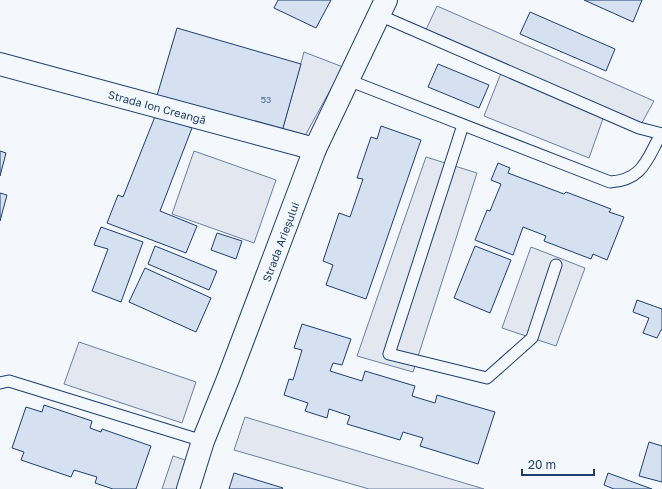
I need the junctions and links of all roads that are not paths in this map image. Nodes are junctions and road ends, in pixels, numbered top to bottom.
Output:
1 (383, 7) edge
2 (0, 64) edge
3 (348, 80) junction
4 (464, 126) junction
5 (662, 134) edge
6 (315, 149) junction
7 (556, 265) dead end
8 (0, 383) edge
9 (203, 441) junction
10 (188, 489) edge

1 - 3 street, Strada Arieșului
1 - 5 lane
2 - 6 street, Strada Ion Creangă
3 - 4 lane
3 - 6 street, Strada Arieșului
4 - 5 lane
4 - 7 lane
6 - 9 street, Strada Arieșului
8 - 9 lane
9 - 10 street, Strada Arieșului

